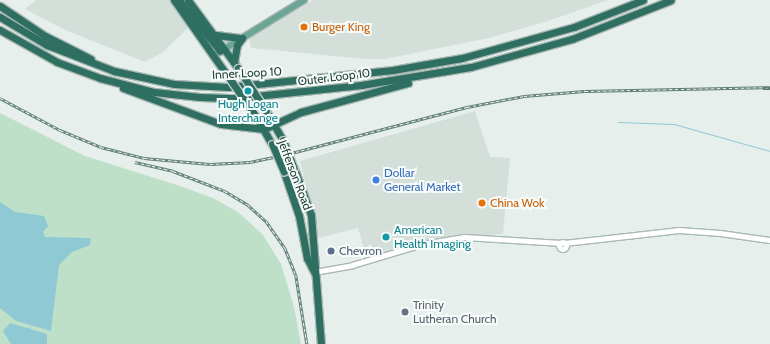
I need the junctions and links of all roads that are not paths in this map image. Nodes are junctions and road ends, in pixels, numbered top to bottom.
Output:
1 (174, 0) edge
2 (180, 0) edge
3 (188, 0) edge
4 (304, 0) edge
5 (643, 0) edge
6 (671, 0) edge
7 (0, 6) edge
8 (0, 17) edge
9 (0, 30) edge
10 (216, 36) junction
11 (242, 38) junction
12 (222, 50) junction
13 (213, 56) junction
14 (236, 65) junction
15 (441, 74) junction
16 (134, 76) junction
17 (100, 78) junction
18 (275, 126) junction
19 (264, 129) junction
20 (770, 240) edge
21 (314, 272) junction
22 (321, 344) edge

1 - 13 highway, Jefferson Road
2 - 12 highway
3 - 10 highway
4 - 11 main road
5 - 16 highway, Inner Loop 10
6 - 15 highway, Outer Loop 10
7 - 16 highway
8 - 16 highway, Inner Loop 10
9 - 17 highway, Outer Loop 10
10 - 11 highway
10 - 12 highway
11 - 12 main road
11 - 14 highway
12 - 13 main road
12 - 14 highway, Jefferson Road
13 - 19 highway, Jefferson Road, bridge
14 - 18 highway, Jefferson Road, bridge
15 - 17 highway, Outer Loop 10
15 - 18 highway
17 - 19 highway
18 - 19 highway
18 - 21 highway, Jefferson Road, bridge
19 - 21 highway, Jefferson Road, bridge
20 - 21 street
21 - 22 highway, Jefferson Road

